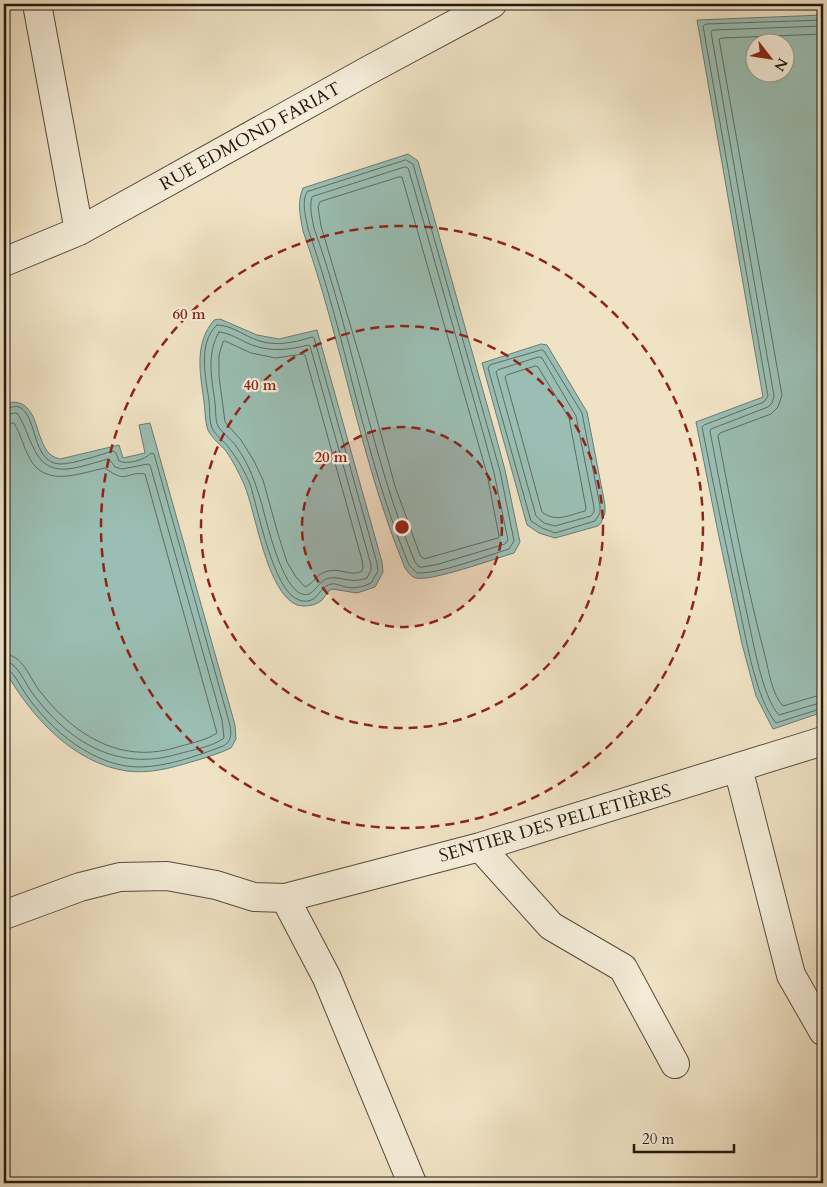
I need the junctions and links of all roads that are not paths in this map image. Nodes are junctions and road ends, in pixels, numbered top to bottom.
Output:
1 (37, 4) edge
2 (492, 4) edge
3 (79, 231) junction
4 (4, 262) edge
5 (823, 742) edge
6 (738, 768) junction
7 (480, 847) junction
8 (285, 898) junction
9 (4, 916) edge
10 (823, 1031) edge
11 (674, 1064) dead end
12 (412, 1183) edge

1 - 3 street
2 - 3 street, RUE EDMOND FARIAT
3 - 4 street, RUE EDMOND FARIAT
5 - 6 street, SENTIER DES PELLETIÈRES
6 - 7 street, SENTIER DES PELLETIÈRES
6 - 10 street
7 - 8 street, SENTIER DES PELLETIÈRES
7 - 11 street
8 - 9 street, SENTIER DES PELLETIÈRES
8 - 12 street

